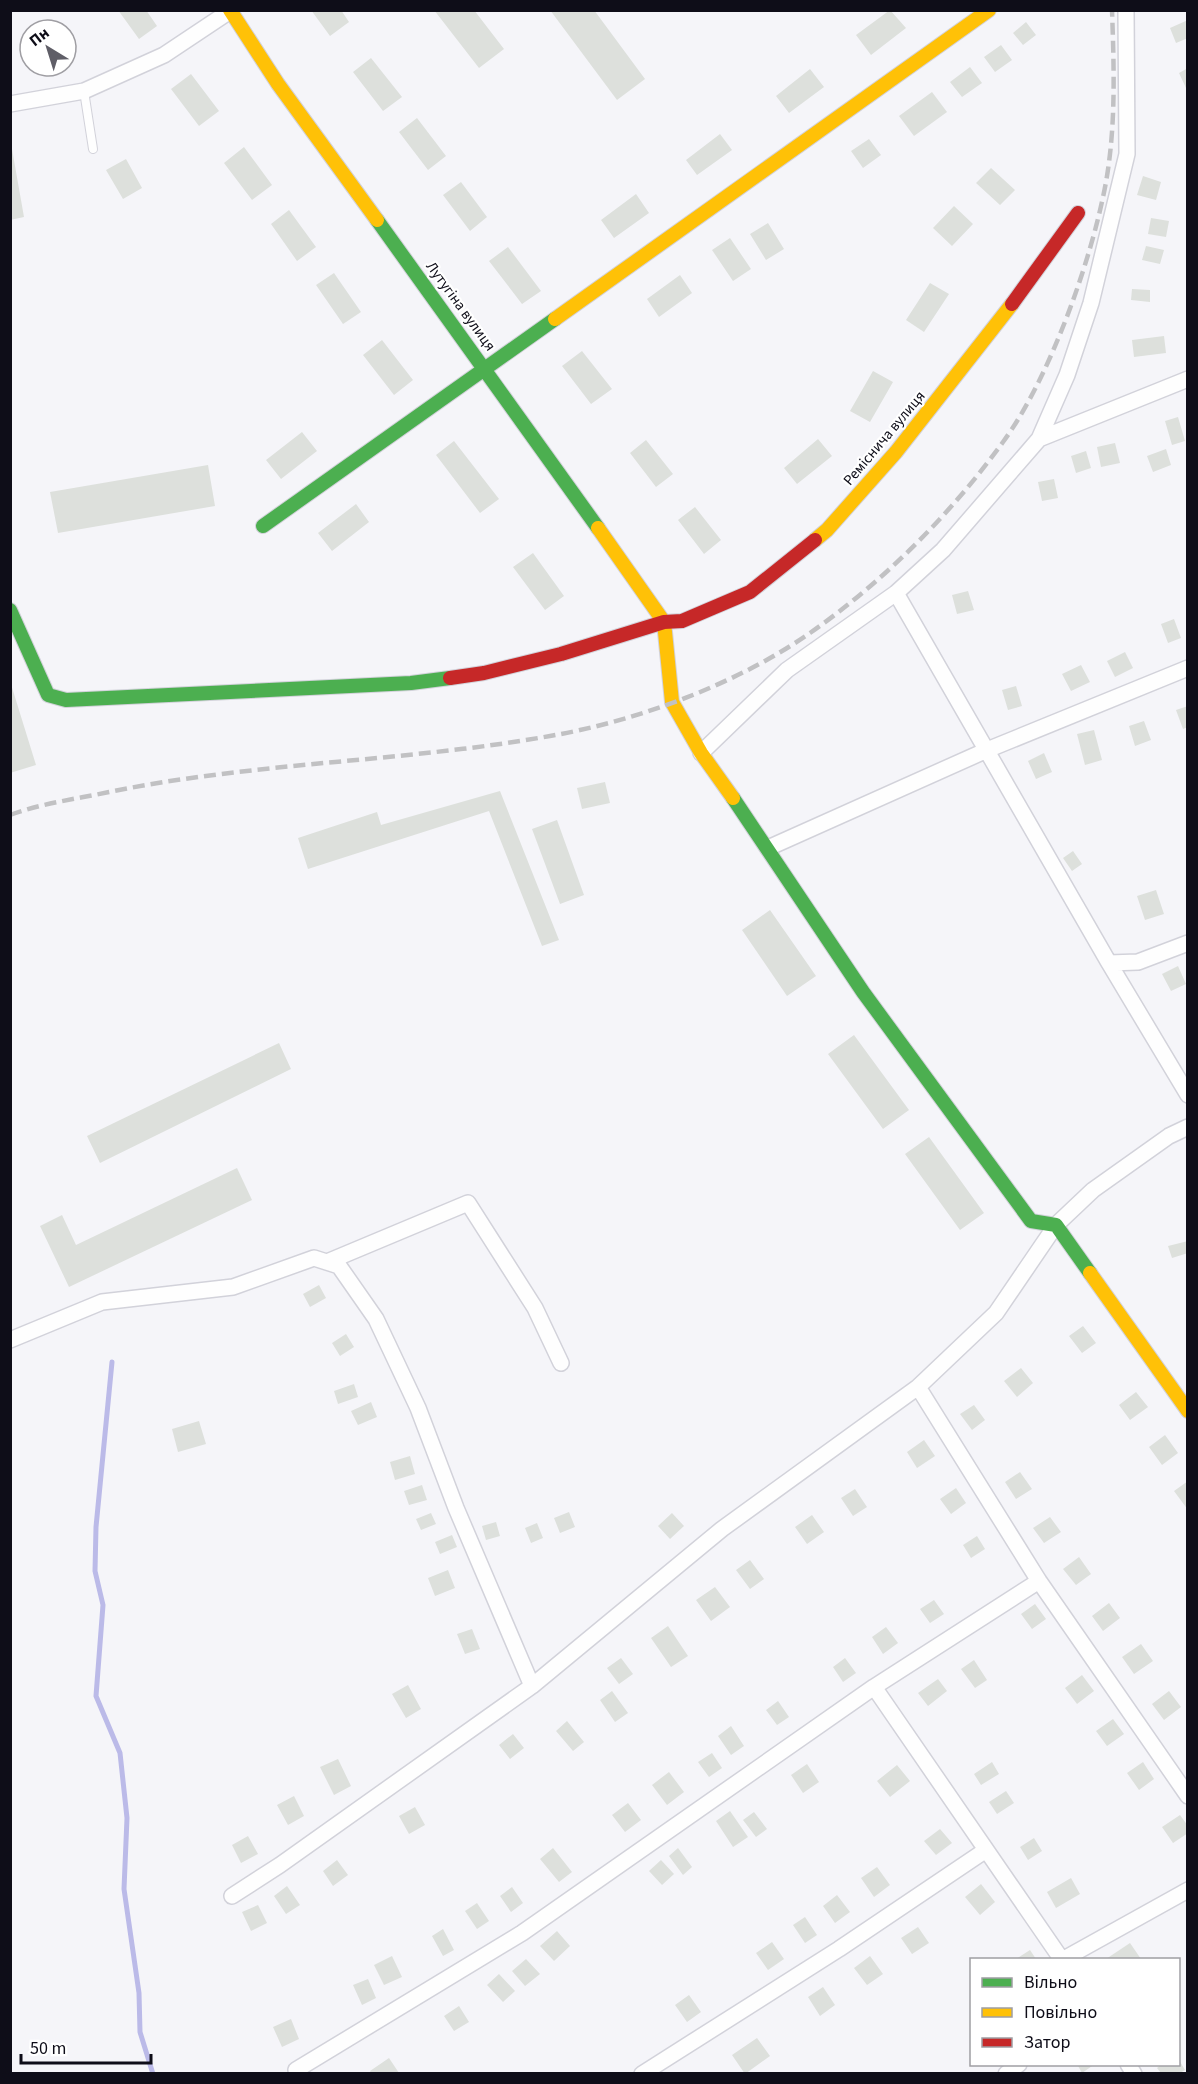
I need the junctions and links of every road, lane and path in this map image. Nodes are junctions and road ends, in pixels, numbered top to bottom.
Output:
1 (989, 10) edge
2 (1126, 10) edge
3 (230, 11) edge
4 (84, 91) junction
5 (10, 104) edge
6 (93, 149) dead end
7 (1078, 213) dead end
8 (486, 369) junction
9 (1188, 378) edge
10 (1039, 439) junction
11 (263, 526) dead end
12 (896, 593) junction
13 (10, 610) edge
14 (664, 622) junction
15 (1188, 668) edge
16 (987, 750) junction
17 (701, 753) junction
18 (768, 848) junction
19 (1188, 943) edge
20 (1109, 963) junction
21 (1188, 1095) edge
22 (1188, 1127) edge
23 (1056, 1225) junction
24 (327, 1262) junction
25 (10, 1340) edge
26 (561, 1363) dead end
27 (918, 1387) junction
28 (1188, 1411) edge
29 (1039, 1581) junction
30 (532, 1686) junction
31 (874, 1687) junction
32 (1188, 1796) edge
33 (986, 1850) junction
34 (1188, 1890) edge
35 (232, 1896) dead end
36 (1061, 1958) edge
37 (1064, 1958) edge
38 (296, 2070) dead end
39 (642, 2073) edge

1 - 8 street
2 - 10 street
3 - 4 street
3 - 8 street, Лутугіна вулиця
4 - 5 street
4 - 6 lane
7 - 14 street, Реміснича вулиця
8 - 11 street
8 - 14 street, Лутугіна вулиця
9 - 10 street
10 - 12 street
12 - 16 street
12 - 17 street
13 - 14 street, Реміснича вулиця
14 - 17 street
15 - 16 street
16 - 18 street
16 - 20 street
17 - 18 street
18 - 23 street
19 - 20 street
20 - 21 street
22 - 23 street
23 - 27 street
23 - 28 street
24 - 25 street
24 - 26 street
24 - 30 street
27 - 29 street
27 - 30 street
29 - 31 street
29 - 32 street
30 - 35 street
31 - 33 street
31 - 38 street
33 - 36 street
33 - 39 street
34 - 37 street

